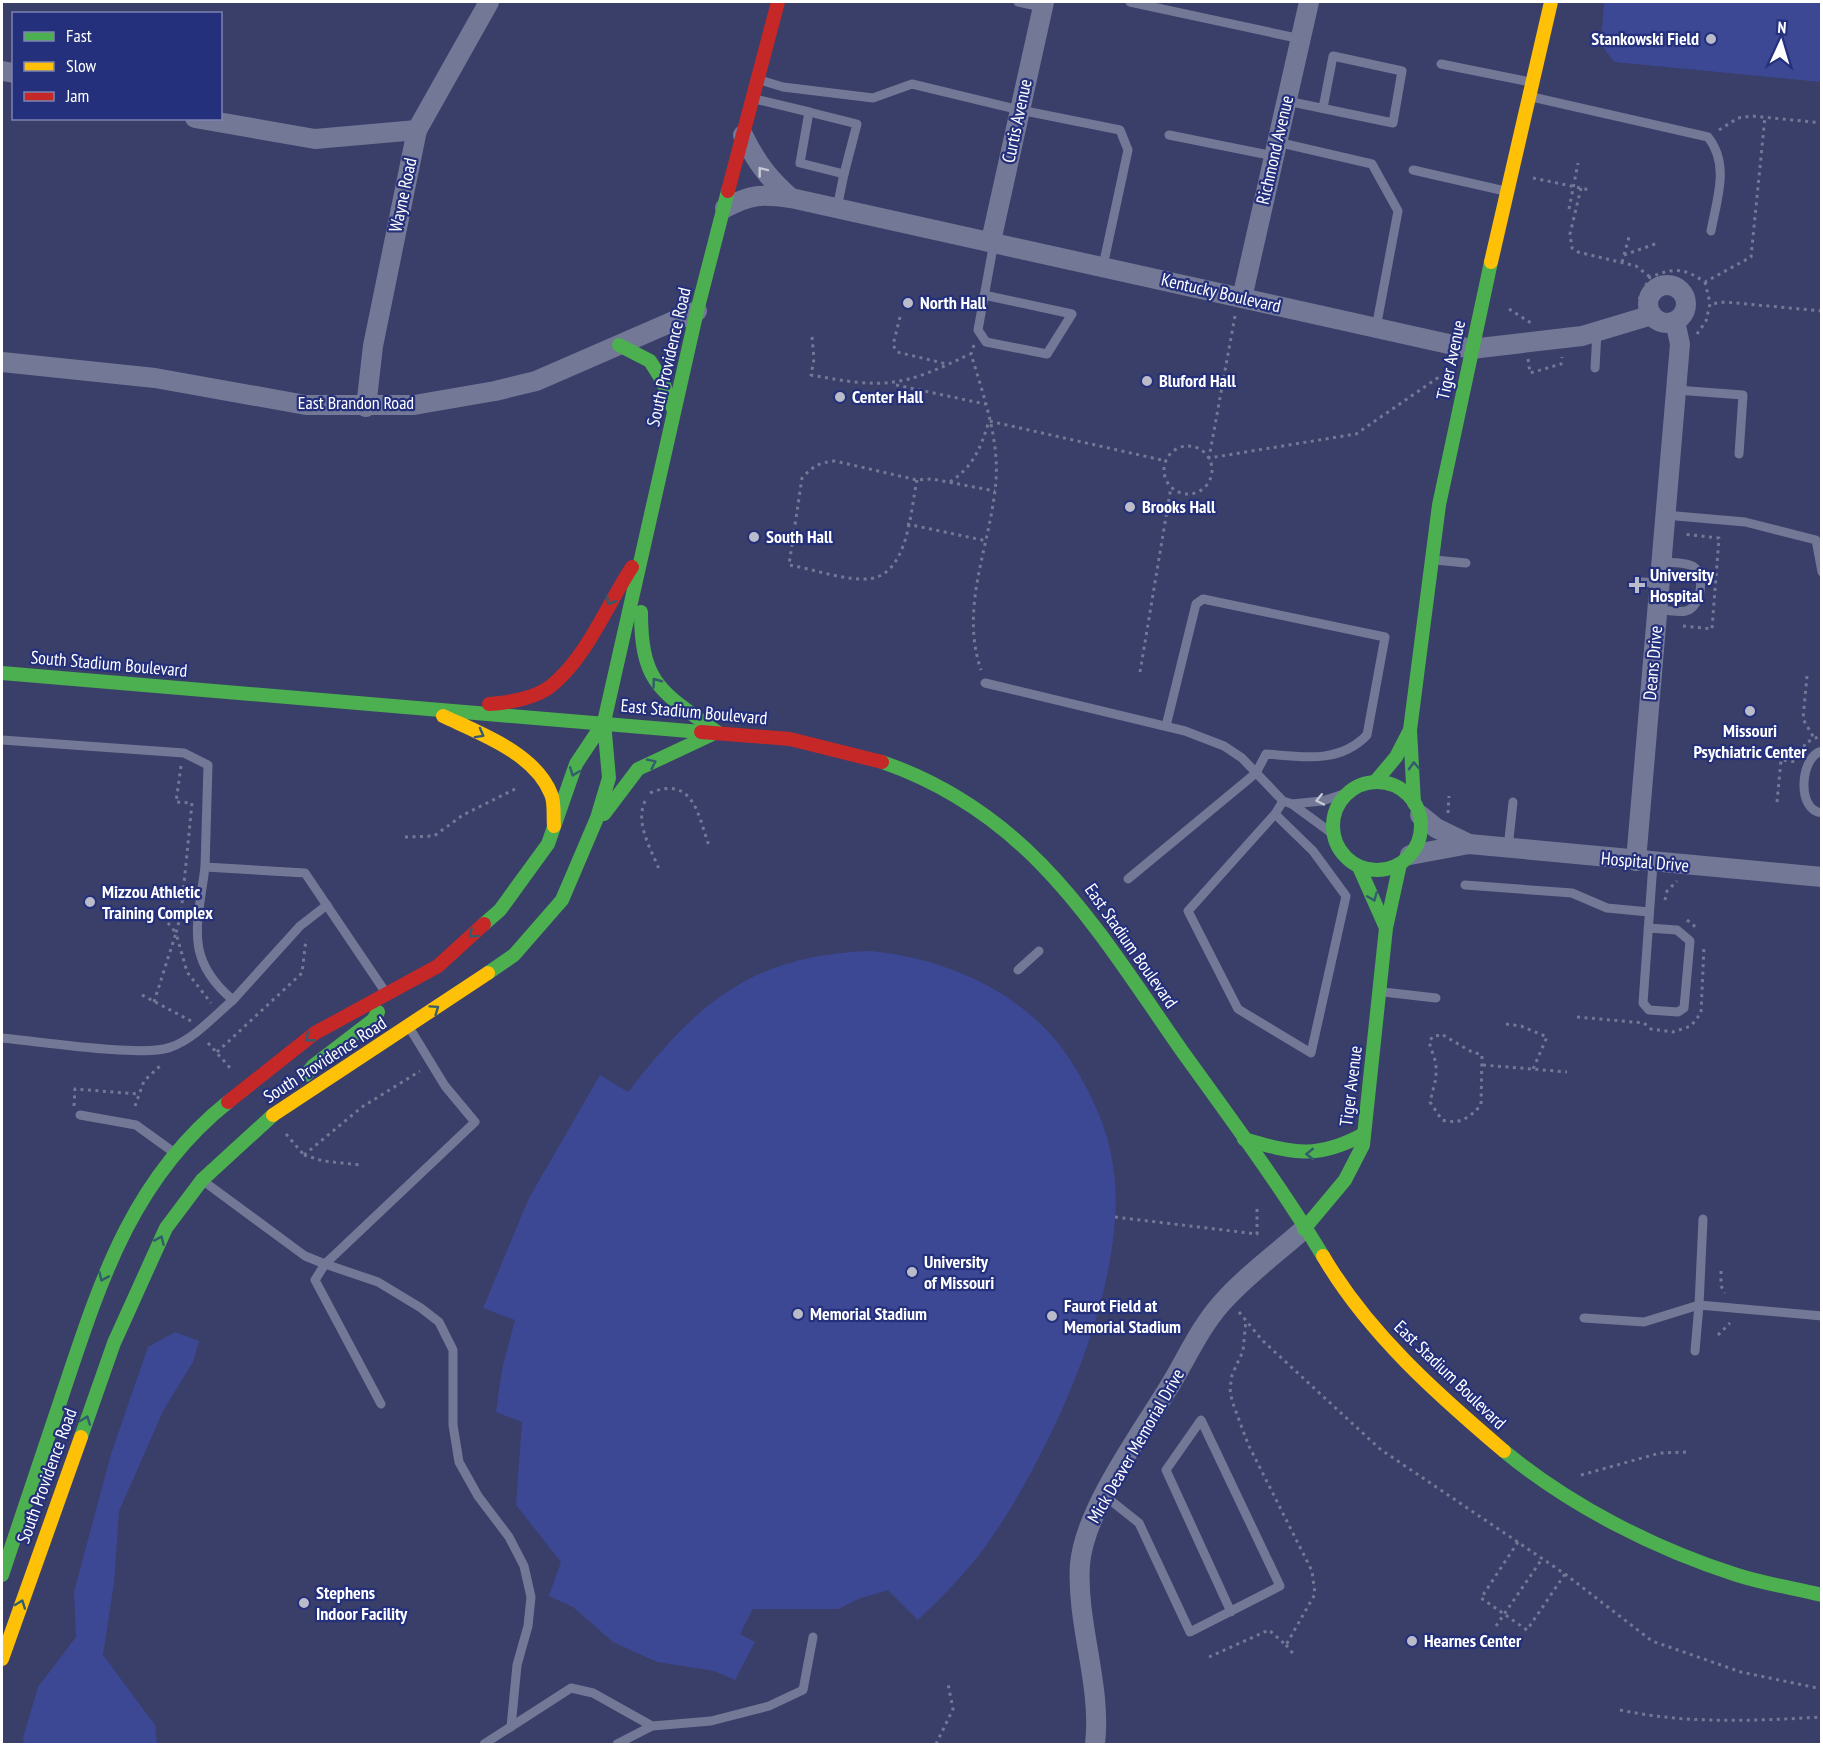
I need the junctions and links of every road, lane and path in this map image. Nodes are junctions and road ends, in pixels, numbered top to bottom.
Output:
1 (489, 2) edge
2 (778, 2) edge
3 (1018, 2) edge
4 (1130, 2) edge
5 (1306, 2) edge
6 (1551, 2) edge
7 (1043, 4) edge
8 (1301, 39) junction
9 (1442, 63) dead end
10 (758, 79) junction
11 (1531, 90) junction
12 (753, 98) junction
13 (1287, 100) junction
14 (1323, 108) junction
15 (1020, 110) junction
16 (809, 112) junction
17 (1765, 117) junction
18 (205, 120) edge
19 (1821, 123) edge
20 (417, 130) junction
21 (743, 135) junction
22 (1169, 135) dead end
23 (1708, 137) junction
24 (1276, 149) junction
25 (1578, 163) dead end
26 (1413, 170) dead end
27 (844, 174) junction
28 (1531, 178) dead end
29 (1573, 186) junction
30 (1581, 188) junction
31 (1590, 190) dead end
32 (1508, 192) junction
33 (791, 198) junction
34 (725, 208) junction
35 (837, 208) junction
36 (1569, 209) dead end
37 (1711, 231) dead end
38 (1629, 237) dead end
39 (993, 241) junction
40 (1658, 243) dead end
41 (1624, 255) junction
42 (1622, 262) junction
43 (1103, 266) junction
44 (1650, 277) junction
45 (1705, 282) junction
46 (984, 295) junction
47 (1239, 303) junction
48 (1710, 304) junction
49 (1509, 309) dead end
50 (1644, 309) junction
51 (1821, 311) edge
52 (697, 312) junction
53 (900, 317) dead end
54 (1675, 321) junction
55 (1540, 325) dead end
56 (1376, 328) junction
57 (1597, 332) junction
58 (812, 337) dead end
59 (1695, 337) dead end
60 (619, 345) junction
61 (1471, 349) junction
62 (2, 362) edge
63 (949, 364) junction
64 (1595, 368) dead end
65 (1448, 370) dead end
66 (892, 384) junction
67 (1676, 390) junction
68 (986, 404) junction
69 (366, 407) junction
70 (675, 411) junction
71 (989, 421) junction
72 (1739, 454) dead end
73 (1209, 458) junction
74 (1166, 460) junction
75 (917, 480) junction
76 (950, 482) junction
77 (1171, 487) junction
78 (994, 491) junction
79 (1665, 514) junction
80 (907, 524) junction
81 (987, 540) junction
82 (643, 552) junction
83 (1432, 560) junction
84 (1661, 562) junction
85 (1466, 563) dead end
86 (1821, 572) edge
87 (1657, 609) junction
88 (1140, 672) dead end
89 (2, 673) edge
90 (1806, 676) dead end
91 (985, 683) joint
92 (214, 691) joint
93 (427, 708) junction
94 (604, 722) junction
95 (1166, 726) junction
96 (1410, 730) junction
97 (717, 732) junction
98 (1821, 735) edge
99 (1814, 738) junction
100 (2, 740) edge
101 (1821, 751) edge
102 (1256, 773) junction
103 (529, 782) dead end
104 (1375, 782) junction
105 (645, 788) dead end
106 (1347, 793) junction
107 (650, 794) junction
108 (1512, 802) dead end
109 (1777, 802) dead end
110 (1288, 803) junction
111 (1417, 809) junction
112 (1821, 813) edge
113 (1275, 814) junction
114 (554, 828) junction
115 (1333, 834) junction
116 (405, 837) dead end
117 (588, 839) junction
118 (1469, 844) junction
119 (709, 846) dead end
120 (1508, 848) junction
121 (1405, 859) junction
122 (1645, 862) junction
123 (205, 867) junction
124 (1359, 867) junction
125 (658, 869) dead end
126 (1821, 878) edge
127 (1128, 879) dead end
128 (1678, 879) dead end
129 (1465, 885) dead end
130 (327, 905) junction
131 (1664, 905) dead end
132 (1649, 912) junction
133 (1684, 919) dead end
134 (168, 923) dead end
135 (300, 926) junction
136 (1386, 928) junction
137 (1648, 928) junction
138 (1703, 936) dead end
139 (1704, 944) dead end
140 (1039, 951) dead end
141 (1018, 970) dead end
142 (386, 992) junction
143 (1380, 992) junction
144 (142, 995) dead end
145 (1436, 998) dead end
146 (233, 1000) junction
147 (154, 1002) junction
148 (212, 1005) dead end
149 (205, 1010) dead end
150 (198, 1016) dead end
151 (1577, 1017) dead end
152 (191, 1021) junction
153 (1506, 1024) dead end
154 (182, 1026) dead end
155 (409, 1027) junction
156 (2, 1038) edge
157 (207, 1043) dead end
158 (169, 1060) dead end
159 (432, 1064) junction
160 (1483, 1065) junction
161 (1533, 1069) junction
162 (1567, 1072) dead end
163 (138, 1094) junction
164 (135, 1106) dead end
165 (278, 1110) junction
166 (77, 1114) joint
167 (1364, 1134) junction
168 (1244, 1139) junction
169 (177, 1155) junction
170 (361, 1165) dead end
171 (202, 1180) junction
172 (1257, 1205) dead end
173 (1115, 1217) dead end
174 (1703, 1219) dead end
175 (1304, 1229) junction
176 (325, 1264) junction
177 (1699, 1305) junction
178 (1239, 1312) dead end
179 (1821, 1316) edge
180 (1246, 1318) junction
181 (1584, 1318) dead end
182 (1740, 1323) dead end
183 (1719, 1335) dead end
184 (1695, 1351) dead end
185 (381, 1404) dead end
186 (1689, 1452) dead end
187 (1581, 1475) dead end
188 (1105, 1496) junction
189 (1518, 1542) junction
190 (1542, 1559) junction
191 (2, 1573) edge
192 (1565, 1574) junction
193 (1821, 1595) edge
194 (1231, 1611) junction
195 (1504, 1614) junction
196 (1496, 1626) dead end
197 (813, 1637) dead end
198 (1286, 1645) junction
199 (1294, 1656) dead end
200 (1209, 1657) dead end
201 (2, 1659) edge
202 (948, 1684) dead end
203 (1821, 1689) edge
204 (1620, 1710) dead end
205 (1821, 1717) edge
206 (652, 1726) junction
207 (511, 1727) junction
208 (484, 1744) edge
209 (616, 1744) edge
210 (936, 1744) edge
211 (1095, 1744) edge

1 - 20 street, Wayne Road
2 - 10 main road, South Providence Road
3 - 7 lane
4 - 8 lane
5 - 8 street, Richmond Avenue
6 - 11 main road, Tiger Avenue
7 - 15 street, Curtis Avenue
8 - 13 street, Richmond Avenue
9 - 11 lane
10 - 12 main road, South Providence Road
10 - 15 lane
11 - 23 lane
11 - 32 main road, Tiger Avenue
12 - 16 lane
12 - 21 main road, South Providence Road
13 - 14 lane
13 - 24 street, Richmond Avenue
14 - 14 lane
15 - 39 street, Curtis Avenue
15 - 43 lane
16 - 27 lane
16 - 27 lane
17 - 19 path
17 - 23 path
17 - 45 path
18 - 20 street
20 - 69 street, Wayne Road
33 -> 21 street, Kentucky Boulevard
21 - 34 main road, South Providence Road
22 - 24 lane
23 - 37 lane
24 - 47 street, Richmond Avenue
24 - 56 lane
25 - 29 path
26 - 32 lane
27 - 35 lane
28 - 29 path
29 - 30 path
29 - 36 path
30 - 31 path
30 - 42 path
32 - 61 main road, Tiger Avenue
33 - 34 street, Kentucky Boulevard
33 - 35 street, Kentucky Boulevard
34 - 52 main road, South Providence Road
35 - 39 street, Kentucky Boulevard
38 - 41 path
39 - 43 street, Kentucky Boulevard
39 - 46 lane
40 - 41 path
41 - 42 path
42 - 44 path
43 - 47 street, Kentucky Boulevard
44 - 45 path
44 - 50 path
45 - 48 path
46 - 46 lane
47 - 56 street, Kentucky Boulevard
47 - 73 path
48 - 51 path
48 - 59 path
49 - 55 path
50 - 54 street
50 - 54 street
50 - 57 street, Kentucky Boulevard
52 - 60 street, East Brandon Road
52 - 70 main road, South Providence Road
53 - 63 path
54 - 67 street, Deans Drive
56 - 61 street, Kentucky Boulevard
57 - 61 street, Kentucky Boulevard
57 - 64 lane
58 - 66 path
60 - 69 street, East Brandon Road
60 - 70 main road
61 - 83 main road, Tiger Avenue
62 - 69 street, East Brandon Road
63 - 66 path
63 - 68 path
65 - 73 path
66 - 68 path
67 - 72 lane
67 - 79 street, Deans Drive
68 - 71 path
70 - 82 main road, South Providence Road
71 - 74 path
71 - 76 path
71 - 78 path
73 - 74 path
73 - 77 path
74 - 77 path
75 - 76 path
75 - 80 path
75 - 80 path
76 - 78 path
77 - 88 path
78 - 81 path
79 - 84 street, Deans Drive
79 - 86 lane
80 - 81 path
81 - 91 path
82 -> 93 main road
82 - 94 main road, South Providence Road
97 -> 82 main road
83 - 85 lane
83 - 96 main road, Tiger Avenue
84 - 87 street, Deans Drive
84 - 87 lane
87 - 122 street, Deans Drive
89 - 92 main road, South Stadium Boulevard
90 - 99 path
91 - 95 lane
92 - 93 main road, East Stadium Boulevard
93 - 94 main road, East Stadium Boulevard
93 -> 114 main road
94 - 97 main road, East Stadium Boulevard
94 -> 114 main road, South Providence Road
94 - 117 main road, South Providence Road
95 - 102 lane
95 - 102 lane
96 - 104 main road, Tiger Avenue
111 -> 96 main road, Tiger Avenue
117 -> 97 main road
97 - 168 main road, East Stadium Boulevard
98 - 99 path
99 - 109 path
100 - 123 lane
101 - 112 lane
102 - 110 lane
102 - 127 lane
103 - 116 path
104 - 106 main road
104 - 111 main road
105 - 107 path
106 -> 110 lane
106 - 115 main road
107 - 119 path
107 - 125 path
108 - 120 lane
110 - 113 lane
110 - 115 lane
111 - 118 street, Hospital Drive
111 - 121 main road
113 - 113 lane
114 -> 142 main road, South Providence Road
115 - 124 main road
155 -> 117 main road, South Providence Road
118 - 120 street, Hospital Drive
118 - 121 street, Hospital Drive
120 - 122 street, Hospital Drive
121 - 124 main road
121 - 136 main road, Tiger Avenue
122 - 126 street, Hospital Drive
122 - 132 lane
123 - 130 lane
123 - 146 lane
124 -> 136 main road, Tiger Avenue
128 - 131 path
129 - 132 lane
130 - 135 lane
130 - 142 lane
132 - 137 lane
133 - 138 path
134 - 147 path
135 - 146 lane
135 - 157 path
136 - 143 main road, Tiger Avenue
137 - 137 lane
139 - 151 path
140 - 141 lane
142 - 165 main road
142 -> 169 main road, South Providence Road
143 - 145 lane
143 - 167 main road, Tiger Avenue
144 - 147 path
146 - 156 lane
147 - 152 path
148 - 149 path
150 - 152 path
152 - 154 path
153 - 161 path
155 - 159 lane
155 - 165 main road, South Providence Road
158 - 163 path
159 - 170 path
159 - 176 lane
160 - 160 path
160 - 161 path
161 - 162 path
163 - 164 path
163 - 166 path
165 - 171 main road, South Providence Road
166 - 169 lane
167 -> 168 main road
167 - 175 main road, Tiger Avenue
168 - 175 main road, East Stadium Boulevard
169 -> 191 main road, South Providence Road
171 - 176 lane
201 -> 171 main road, South Providence Road
172 - 173 path
174 - 177 lane
175 - 188 street, Mick Deaver Memorial Drive
175 - 193 main road, East Stadium Boulevard
176 - 185 lane
176 - 207 lane
177 - 179 lane
177 - 181 lane
177 - 184 lane
178 - 180 path
180 - 189 path
180 - 198 path
182 - 183 path
186 - 187 path
188 - 194 lane
188 - 211 street, Mick Deaver Memorial Drive
189 - 190 path
189 - 195 path
190 - 192 path
190 - 195 path
192 - 195 path
192 - 203 path
194 - 194 lane
195 - 196 path
197 - 206 lane
198 - 199 path
198 - 200 path
202 - 210 path
204 - 205 path
206 - 207 lane
206 - 209 lane
207 - 208 lane

